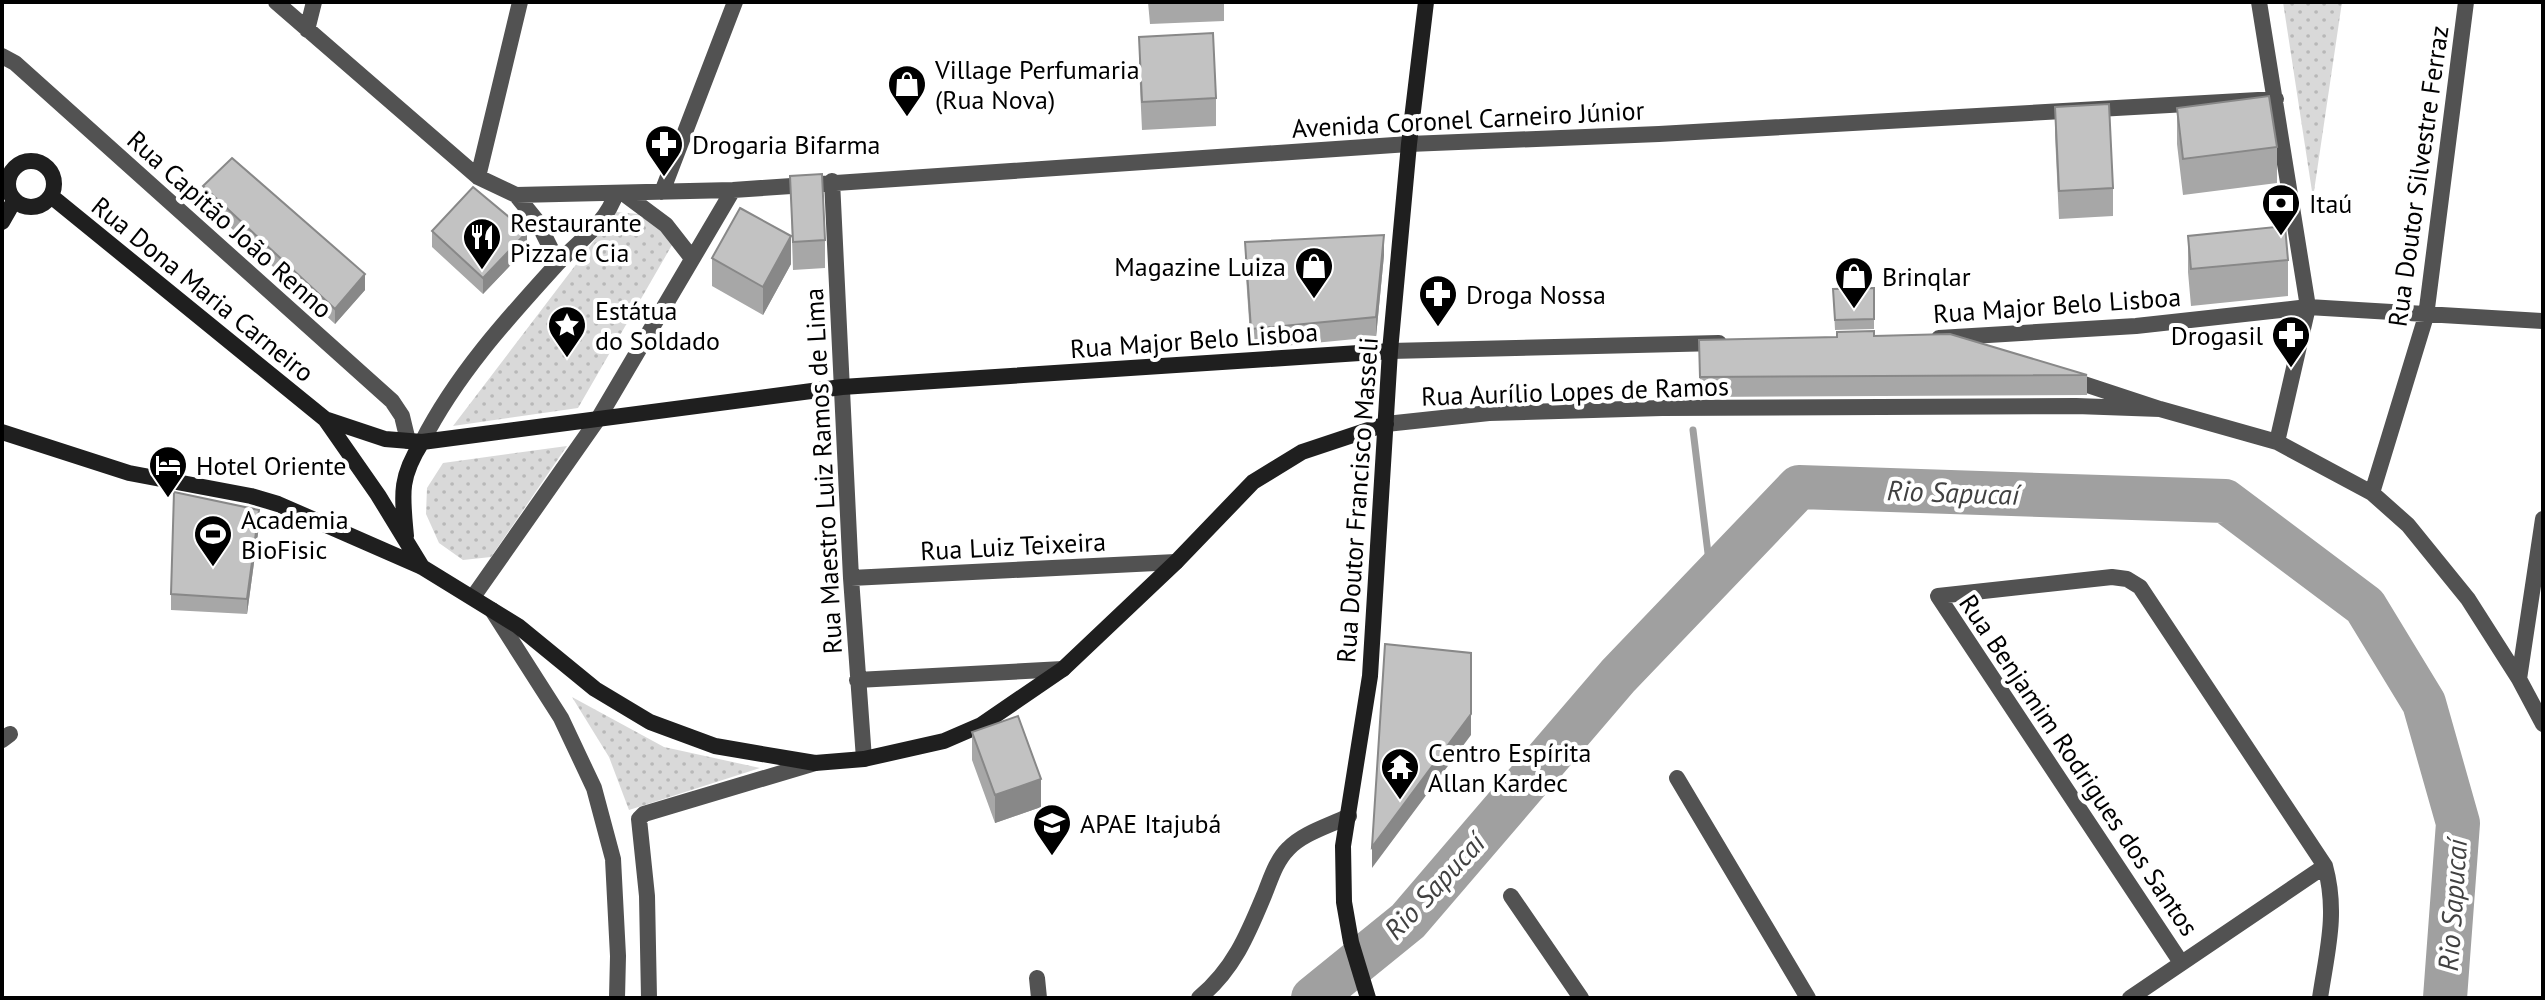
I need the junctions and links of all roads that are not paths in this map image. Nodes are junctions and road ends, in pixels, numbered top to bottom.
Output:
1 (276, 2) edge
2 (314, 2) edge
3 (520, 2) edge
4 (735, 2) edge
5 (1426, 2) edge
6 (2259, 2) edge
7 (2466, 2) edge
8 (307, 30) junction
9 (2, 56) edge
10 (2276, 99) junction
11 (1409, 144) junction
12 (7, 168) edge
13 (478, 177) junction
14 (832, 181) junction
15 (733, 190) junction
16 (662, 192) junction
17 (619, 193) junction
18 (516, 195) junction
19 (51, 196) junction
20 (14, 201) junction
21 (2, 222) edge
22 (691, 257) junction
23 (558, 263) junction
24 (2308, 307) junction
25 (2426, 316) junction
26 (2543, 321) edge
27 (1732, 343) edge
28 (1390, 351) junction
29 (1980, 352) edge
30 (2056, 375) edge
31 (842, 387) junction
32 (2160, 409) junction
33 (325, 419) junction
34 (598, 419) junction
35 (1386, 424) junction
36 (2, 432) edge
37 (415, 442) junction
38 (2277, 442) junction
39 (2372, 493) junction
40 (2543, 519) edge
41 (406, 541) junction
42 (1176, 562) junction
43 (422, 567) junction
44 (851, 578) junction
45 (473, 597) junction
46 (491, 608) junction
47 (1063, 669) junction
48 (2519, 679) junction
49 (857, 680) junction
50 (2543, 724) edge
51 (864, 759) junction
52 (815, 763) junction
53 (1677, 778) dead end
54 (1349, 816) junction
55 (2325, 866) junction
56 (1511, 896) dead end
57 (2180, 961) junction
58 (1037, 978) dead end
59 (1575, 996) edge
60 (617, 998) edge
61 (649, 998) edge
62 (1039, 998) edge
63 (1199, 998) edge
64 (1368, 998) edge
65 (1808, 998) edge
66 (2130, 998) edge
67 (2320, 998) edge

1 - 8 street
2 - 8 street
3 - 13 street
4 - 16 street
5 - 11 main road, Rua Doutor Francisco Masseli
6 - 10 street
7 - 25 street, Rua Doutor Silvestre Ferraz
8 - 13 street
9 - 37 street, Rua Capitão João Renno
10 - 11 street, Avenida Coronel Carneiro Júnior
10 - 24 street
11 - 14 street, Avenida Coronel Carneiro Júnior
11 - 28 main road, Rua Doutor Francisco Masseli
12 - 19 main road
12 - 20 main road
13 - 18 street
14 - 15 street, Avenida Coronel Carneiro Júnior
14 - 31 street, Rua Maestro Luiz Ramos de Lima
15 - 16 street, Avenida Coronel Carneiro Júnior
15 - 22 street
16 - 17 street, Avenida Coronel Carneiro Júnior
17 - 18 street, Avenida Coronel Carneiro Júnior
17 - 22 street
17 - 23 street
18 - 23 street
19 - 20 main road
19 - 33 main road, Rua Dona Maria Carneiro
20 - 21 main road
22 - 34 street
23 - 37 street
24 - 25 street, Rua Major Belo Lisboa
24 - 29 street, Rua Major Belo Lisboa
24 - 38 street
25 - 26 street, Rua Major Belo Lisboa
25 - 39 street, Rua Doutor Silvestre Ferraz
27 - 28 street, Rua Major Belo Lisboa
28 - 31 main road, Rua Major Belo Lisboa
28 - 35 main road, Rua Doutor Francisco Masseli
30 - 32 street
31 - 34 main road, Rua Major Belo Lisboa
31 - 44 street, Rua Maestro Luiz Ramos de Lima
32 - 35 street, Rua Aurílio Lopes de Ramos
32 - 38 street
33 - 37 main road, Rua Dona Maria Carneiro
33 - 41 main road, Rua Dona Maria Carneiro
34 - 37 main road, Rua Major Belo Lisboa
34 - 45 street
35 - 42 main road, Rua Aurílio Lopes de Ramos
35 - 54 main road, Rua Doutor Francisco Masseli
36 - 43 main road, Rua Aurílio Lopes de Ramos
37 - 41 main road
38 - 39 street
39 - 48 street
40 - 48 street
41 - 43 main road, Rua Dona Maria Carneiro
42 - 44 street, Rua Luiz Teixeira
42 - 47 main road, Rua Aurílio Lopes de Ramos
43 - 45 main road, Rua Aurílio Lopes de Ramos
44 - 49 street, Rua Maestro Luiz Ramos de Lima
45 - 46 main road, Rua Aurílio Lopes de Ramos
46 - 52 main road, Rua Aurílio Lopes de Ramos
46 - 60 street
47 - 49 street
47 - 51 main road, Rua Aurílio Lopes de Ramos
48 - 50 street
49 - 51 street, Rua Maestro Luiz Ramos de Lima
51 - 52 main road, Rua Aurílio Lopes de Ramos
52 - 61 street
53 - 65 street
54 - 63 street
54 - 64 main road, Rua Doutor Francisco Masseli
55 - 57 street
55 - 57 street, Rua Benjamim Rodrigues dos Santos
55 - 67 street
56 - 59 street
57 - 66 street
58 - 62 street

